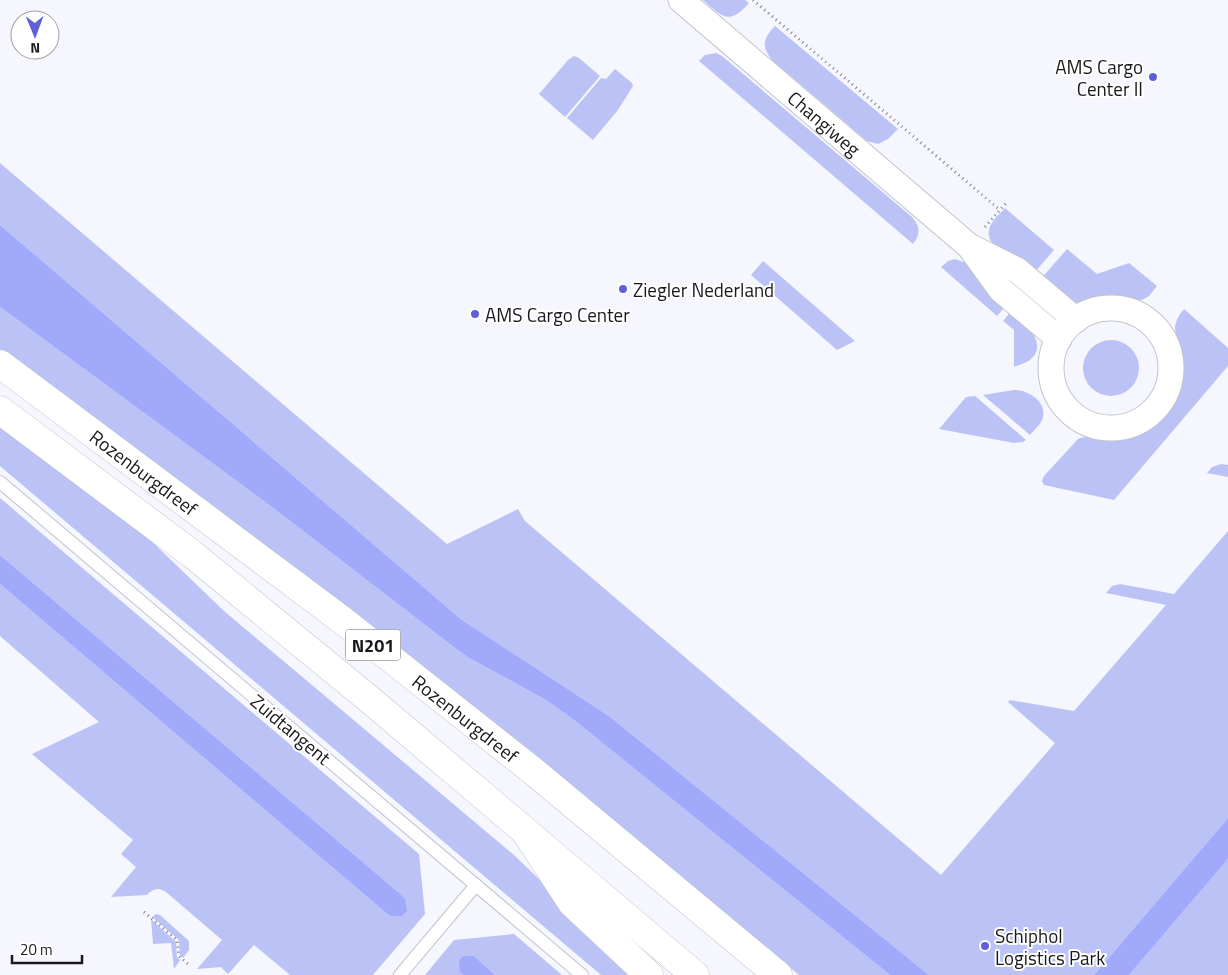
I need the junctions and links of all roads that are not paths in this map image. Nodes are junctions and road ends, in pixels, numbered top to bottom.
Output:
1 (681, 0) edge
2 (969, 246) junction
3 (1076, 320) junction
4 (1059, 339) junction
5 (0, 364) edge
6 (0, 410) edge
7 (0, 482) edge
8 (525, 831) junction
9 (476, 885) junction
10 (400, 975) edge
11 (582, 975) edge
12 (648, 975) edge
13 (695, 975) edge
14 (778, 975) edge

1 - 2 street, Changiweg
2 - 3 street, Changiweg
2 - 4 street, Changiweg
3 - 4 street
3 - 4 street
5 - 14 highway, Rozenburgdreef / N201
6 - 8 highway, Rozenburgdreef / N201
7 - 9 lane, Zuidtangent
8 - 12 highway
8 - 13 highway, Rozenburgdreef / N201
9 - 10 lane
9 - 11 lane, Zuidtangent

